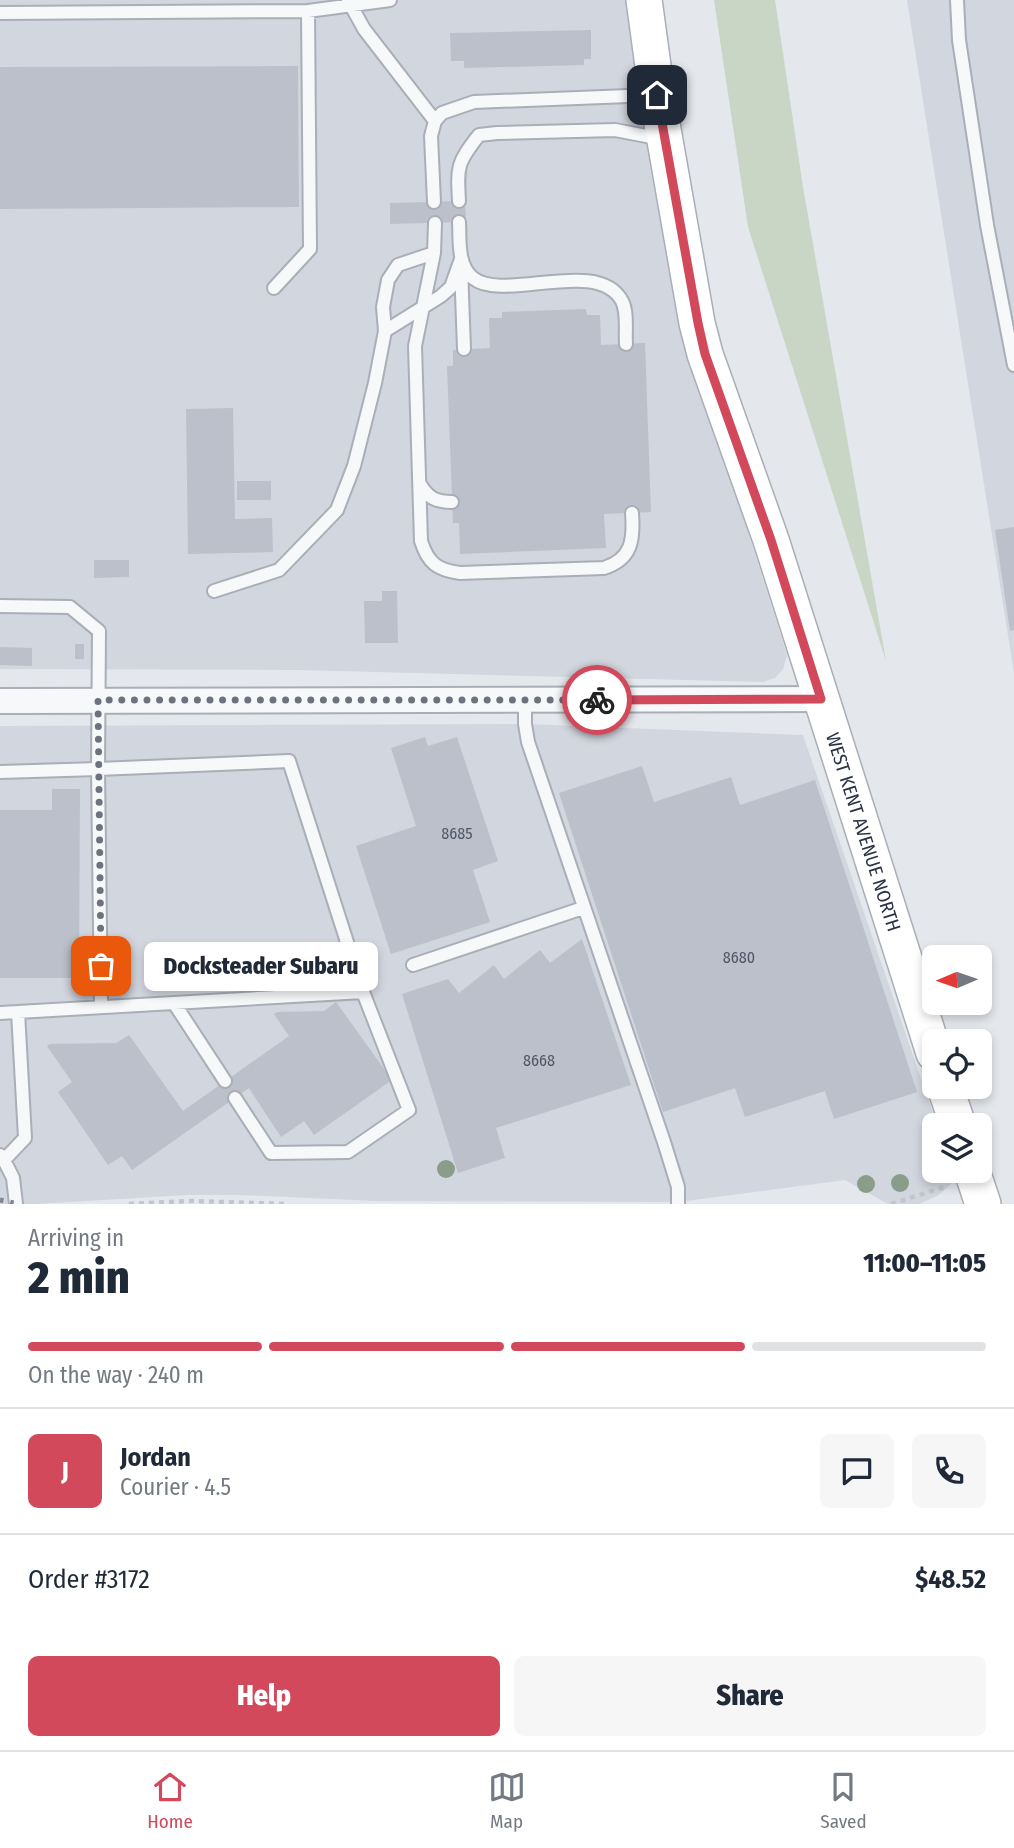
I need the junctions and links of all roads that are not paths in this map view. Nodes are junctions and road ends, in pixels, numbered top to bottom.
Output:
1 (390, 0) edge
2 (643, 0) edge
3 (957, 0) edge
4 (349, 3) edge
5 (65, 6) edge
6 (153, 6) edge
7 (246, 6) edge
8 (308, 11) junction
9 (0, 13) edge
10 (657, 95) junction
11 (435, 121) junction
12 (666, 140) junction
13 (459, 201) dead end
14 (434, 202) dead end
15 (459, 222) dead end
16 (435, 223) dead end
17 (434, 253) junction
18 (461, 259) junction
19 (274, 288) dead end
20 (423, 307) junction
21 (386, 331) junction
22 (625, 344) dead end
23 (464, 349) dead end
24 (1014, 365) edge
25 (420, 484) junction
26 (452, 502) dead end
27 (632, 513) dead end
28 (214, 591) dead end
29 (0, 606) edge
30 (821, 699) junction
31 (98, 700) junction
32 (0, 701) edge
33 (525, 701) junction
34 (98, 769) junction
35 (0, 772) edge
36 (583, 908) junction
37 (414, 965) dead end
38 (363, 992) junction
39 (174, 1003) junction
40 (102, 1007) junction
41 (18, 1012) junction
42 (0, 1013) edge
43 (926, 1029) edge
44 (225, 1081) dead end
45 (235, 1098) dead end
46 (2, 1157) edge
47 (964, 1183) edge
48 (16, 1204) edge
49 (678, 1204) edge
50 (983, 1204) edge

1 - 4 lane
2 - 10 street, WEST KENT AVENUE NORTH
3 - 24 lane
4 - 8 lane
4 - 11 lane
5 - 6 lane
5 - 9 lane
6 - 7 lane
7 - 8 lane
8 - 19 lane
10 - 11 lane
10 - 12 street, WEST KENT AVENUE NORTH
11 - 14 lane
12 - 13 lane
12 - 30 street, WEST KENT AVENUE NORTH
15 - 18 lane
16 - 17 lane
17 - 20 lane
17 - 21 lane
18 - 20 lane
18 - 22 lane
18 - 23 lane
20 - 21 lane
20 - 25 lane
21 - 28 lane
25 - 26 lane
25 - 27 lane
29 - 31 lane
30 - 33 street
30 - 43 street, WEST KENT AVENUE NORTH
31 - 32 street
31 - 33 street
31 - 34 lane
33 - 36 lane
34 - 35 lane
34 - 38 lane
34 - 40 lane
36 - 37 lane
36 - 49 lane
38 - 39 lane
38 - 45 lane
39 - 40 lane
39 - 44 lane
40 - 41 lane
41 - 42 lane
41 - 46 lane
46 - 48 lane
47 - 50 street

